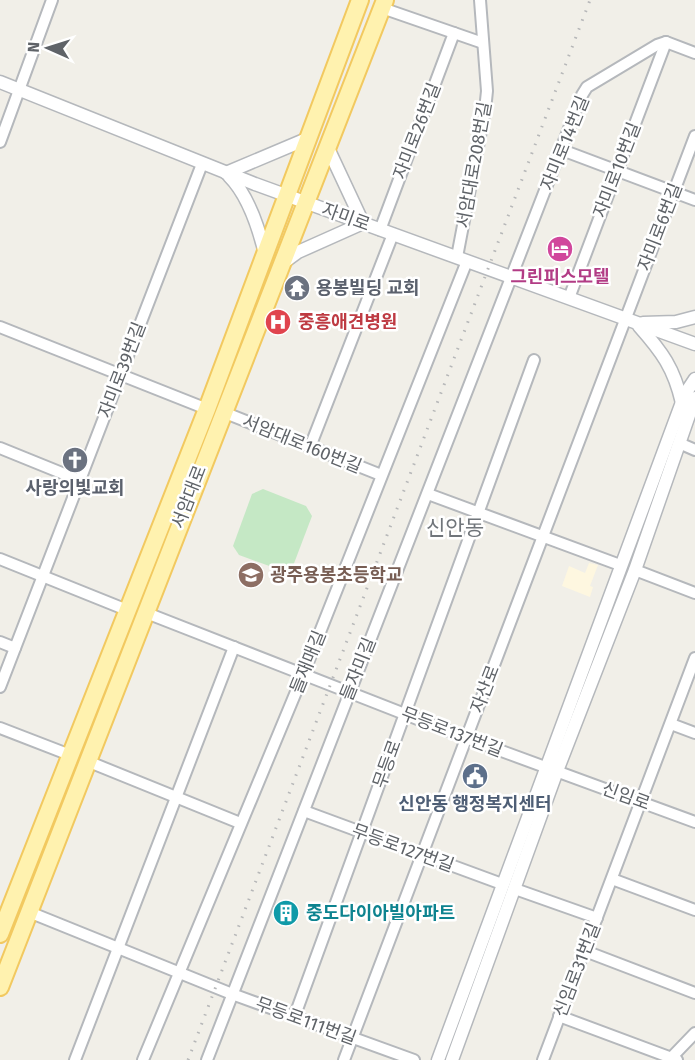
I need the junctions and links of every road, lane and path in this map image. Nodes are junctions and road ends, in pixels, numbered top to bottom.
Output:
1 (52, 0) edge
2 (360, 0) edge
3 (480, 0) edge
4 (384, 4) edge
5 (454, 33) junction
6 (666, 42) junction
7 (483, 43) junction
8 (695, 53) edge
9 (0, 82) edge
10 (20, 90) junction
11 (695, 136) edge
12 (309, 138) junction
13 (0, 142) edge
14 (327, 146) junction
15 (562, 150) junction
16 (202, 164) junction
17 (617, 171) junction
18 (226, 173) junction
19 (674, 192) junction
20 (287, 196) junction
21 (695, 200) edge
22 (305, 202) junction
23 (363, 223) junction
24 (380, 230) junction
25 (393, 234) junction
26 (265, 254) junction
27 (462, 259) junction
28 (280, 265) junction
29 (511, 278) junction
30 (568, 298) junction
31 (695, 317) edge
32 (631, 321) junction
33 (0, 327) edge
34 (695, 345) edge
35 (534, 360) dead end
36 (121, 375) junction
37 (693, 396) edge
38 (215, 411) junction
39 (679, 443) junction
40 (310, 447) junction
41 (0, 448) edge
42 (695, 450) edge
43 (381, 475) junction
44 (79, 480) junction
45 (428, 494) junction
46 (478, 513) junction
47 (543, 537) junction
48 (0, 559) edge
49 (620, 565) junction
50 (635, 570) junction
51 (43, 576) junction
52 (695, 593) edge
53 (136, 611) junction
54 (0, 642) edge
55 (234, 647) junction
56 (15, 648) junction
57 (695, 658) edge
58 (303, 675) junction
59 (0, 687) edge
60 (348, 692) junction
61 (405, 714) junction
62 (671, 724) junction
63 (0, 728) edge
64 (695, 733) edge
65 (466, 738) junction
66 (70, 754) junction
67 (87, 761) junction
68 (551, 769) junction
69 (176, 798) junction
70 (642, 802) junction
71 (304, 812) junction
72 (695, 822) edge
73 (240, 824) junction
74 (362, 833) junction
75 (422, 855) junction
76 (612, 879) junction
77 (502, 884) junction
78 (515, 889) junction
79 (6, 903) edge
80 (695, 910) edge
81 (29, 912) junction
82 (597, 918) junction
83 (0, 934) edge
84 (117, 948) junction
85 (585, 951) junction
86 (178, 972) junction
87 (0, 987) edge
88 (695, 993) edge
89 (232, 994) junction
90 (295, 1016) junction
91 (560, 1016) junction
92 (695, 1033) edge
93 (352, 1038) junction
94 (77, 1055) edge
95 (673, 1059) edge
96 (143, 1060) edge
97 (207, 1060) edge
98 (344, 1060) edge
99 (414, 1060) edge
100 (438, 1060) edge
101 (452, 1060) edge
102 (543, 1060) edge

1 - 10 street
2 - 12 main road, 서암대로
3 - 7 street, 서암대로208번길
4 - 5 street, 서암대로
4 - 14 main road, 서암대로
5 - 7 street, 서암대로
5 - 24 street, 자미로26번길
6 - 8 street
6 - 15 street, 자미로14번길
6 - 17 street, 자미로10번길
7 - 27 street, 서암대로208번길
9 - 10 street, 자미로
10 - 13 street
10 - 16 street, 자미로
11 - 19 street, 자미로6번길
12 - 18 street
12 - 20 main road, 서암대로
14 - 22 main road, 서암대로
14 - 23 street
15 - 17 street
15 - 29 street, 자미로14번길
16 - 18 street, 자미로
16 - 36 street, 자미로39번길
17 - 19 street
17 - 30 street, 자미로10번길
18 - 20 street, 자미로
18 - 26 street
19 - 21 street
19 - 32 street, 자미로6번길
20 - 22 street, 자미로
20 - 26 main road, 서암대로
22 - 23 street, 자미로
22 - 28 main road, 서암대로
23 - 24 street, 자미로
23 - 28 street
24 - 25 street, 자미로
25 - 27 street, 자미로
25 - 40 street
26 - 38 main road, 서암대로
27 - 29 street, 자미로
27 - 43 street, 들재매길
28 - 38 main road, 서암대로
29 - 30 street, 자미로
29 - 45 street, 들자미길
30 - 32 street, 자미로
31 - 32 street
32 - 34 street, 자미로
32 - 37 street
32 - 47 street, 자산로
33 - 36 street, 서암대로160번길
35 - 46 street, 무등로
36 - 38 street, 서암대로160번길
36 - 44 street, 자미로39번길
37 - 39 street
37 - 49 street
38 - 40 street, 서암대로160번길
38 - 53 main road, 서암대로
39 - 42 street
39 - 50 street
40 - 43 street, 서암대로160번길
41 - 44 street
43 - 58 street, 들재매길
44 - 51 street, 자미로39번길
45 - 46 street
45 - 60 street, 들자미길
46 - 47 street
46 - 61 street, 무등로
47 - 49 street
47 - 65 street, 자산로
48 - 51 street, 무등로137번길
49 - 68 street
50 - 52 street
50 - 68 street
51 - 53 street, 무등로137번길
51 - 56 street, 자미로39번길
53 - 55 street, 무등로137번길
53 - 66 main road, 서암대로
53 - 67 main road, 서암대로
54 - 56 street
55 - 58 street, 무등로137번길
55 - 69 street
56 - 59 street, 자미로39번길
57 - 62 street, 신임로31번길
58 - 60 street, 무등로137번길
58 - 73 street, 들재매길
60 - 61 street, 무등로137번길
60 - 71 street, 들자미길
61 - 65 street, 무등로137번길
61 - 74 street, 무등로
62 - 64 street
62 - 70 street, 신임로31번길
63 - 66 street
65 - 68 street, 무등로137번길
65 - 75 street, 자산로
66 - 79 main road, 서암대로
67 - 69 street
67 - 81 main road, 서암대로
68 - 70 street, 신임로
68 - 77 street
68 - 78 street
69 - 73 street
69 - 84 street
70 - 72 street, 신임로
70 - 76 street, 신임로31번길
71 - 74 street, 무등로127번길
71 - 89 street, 들자미길
73 - 86 street, 들재매길
74 - 75 street, 무등로127번길
74 - 90 street, 무등로
75 - 77 street, 무등로127번길
75 - 93 street, 자산로
76 - 80 street
76 - 82 street, 신임로31번길
77 - 100 street
78 - 82 street
78 - 101 street
79 - 83 main road, 서암대로
81 - 84 street, 무등로111번길
81 - 87 main road, 서암대로
82 - 85 street, 신임로31번길
84 - 86 street, 무등로111번길
84 - 94 street
85 - 88 street
85 - 91 street, 신임로31번길
86 - 89 street, 무등로111번길
86 - 96 street, 들재매길
89 - 90 street, 무등로111번길
89 - 97 street, 들자미길
90 - 93 street, 무등로111번길
91 - 95 street
91 - 102 street, 신임로31번길
92 - 95 street
93 - 98 street, 자산로
93 - 99 street, 무등로111번길

